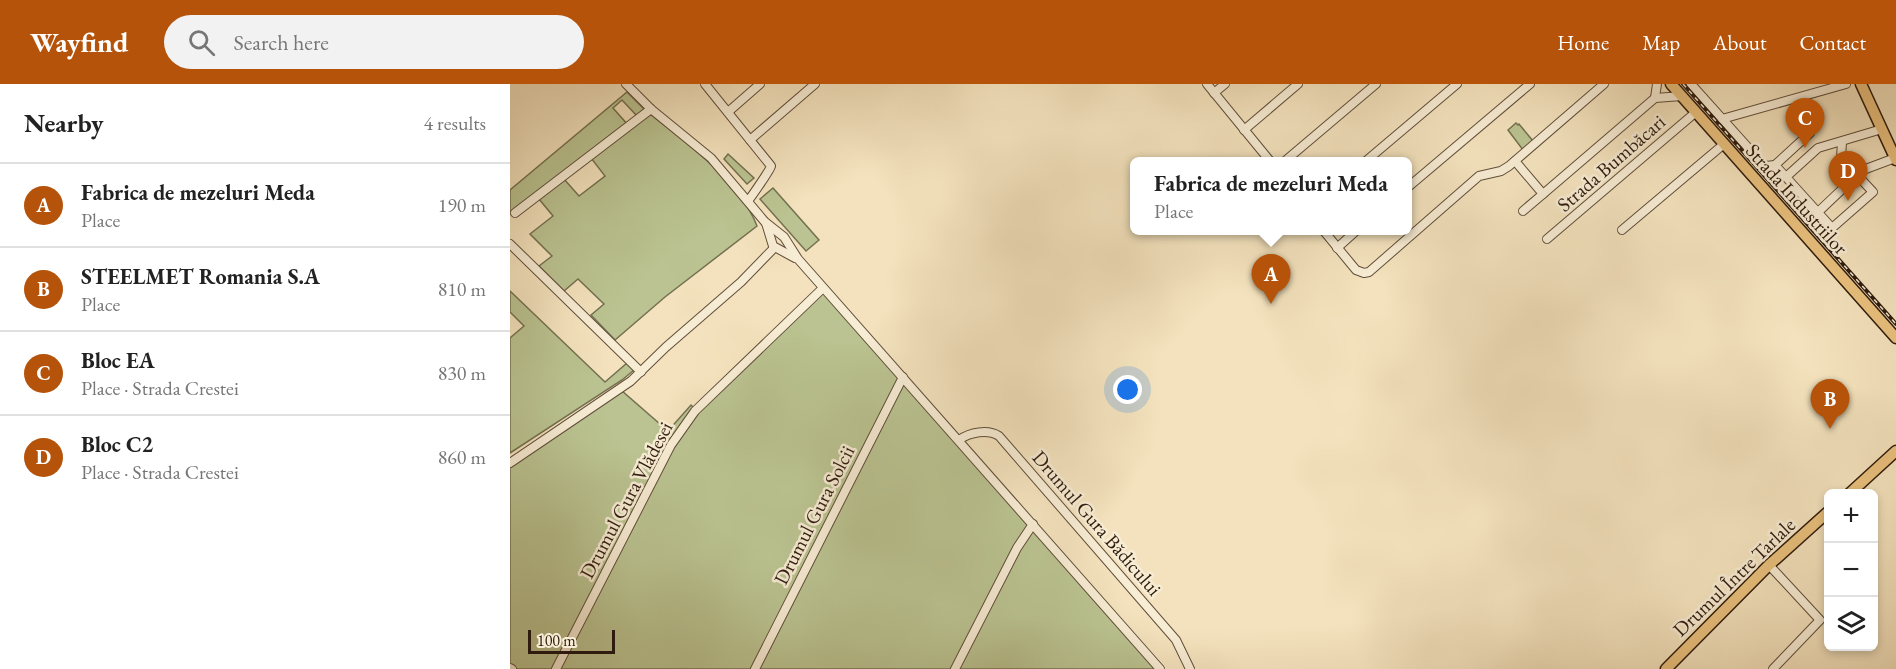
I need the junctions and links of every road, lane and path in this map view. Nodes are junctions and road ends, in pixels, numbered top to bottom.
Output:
1 (626, 84) edge
2 (705, 84) edge
3 (760, 84) edge
4 (815, 84) edge
5 (1207, 84) edge
6 (1225, 84) edge
7 (1298, 84) edge
8 (1376, 84) edge
9 (1457, 84) edge
10 (1530, 84) edge
11 (1604, 84) edge
12 (1658, 84) edge
13 (1671, 84) edge
14 (1691, 84) edge
15 (1846, 84) edge
16 (1861, 84) edge
17 (1214, 93) junction
18 (1682, 96) junction
19 (1655, 98) junction
20 (651, 109) junction
21 (728, 112) junction
22 (1696, 112) junction
23 (1722, 119) junction
24 (1882, 129) junction
25 (1244, 130) junction
26 (1810, 133) dead end
27 (750, 140) junction
28 (1842, 142) junction
29 (1724, 144) junction
30 (1266, 157) edge
31 (1292, 157) edge
32 (1372, 157) edge
33 (1895, 159) edge
34 (1515, 161) junction
35 (1774, 165) junction
36 (1856, 174) junction
37 (1786, 177) junction
38 (1412, 184) edge
39 (1543, 194) junction
40 (748, 201) junction
41 (1523, 211) dead end
42 (516, 213) dead end
43 (1817, 213) junction
44 (1622, 230) dead end
45 (1326, 235) edge
46 (1352, 235) edge
47 (1412, 235) edge
48 (1412, 235) edge
49 (1548, 239) dead end
50 (778, 243) junction
51 (510, 244) edge
52 (1337, 248) junction
53 (824, 288) junction
54 (1896, 338) edge
55 (641, 372) junction
56 (903, 377) junction
57 (959, 440) junction
58 (1896, 451) edge
59 (510, 463) edge
60 (1854, 489) edge
61 (1824, 516) edge
62 (1033, 524) junction
63 (1769, 565) junction
64 (1189, 666) edge
65 (1154, 667) edge
66 (556, 669) edge
67 (755, 669) edge
68 (956, 669) edge
69 (1178, 669) edge
70 (1666, 669) edge
71 (1773, 669) edge

1 - 20 street
2 - 21 street
3 - 21 street
4 - 27 street
5 - 17 street
6 - 17 street
7 - 25 street
8 - 31 street
9 - 32 street
10 - 38 street
11 - 34 street
12 - 19 street
13 - 18 main road, Strada Industriilor
14 - 23 street
15 - 23 street
16 - 24 main road
17 - 25 street
18 - 19 street
18 - 22 main road, Strada Industriilor
19 - 39 street
20 - 40 street
20 - 42 street
21 - 27 street
22 - 29 main road, Strada Industriilor
22 - 49 street, Strada Bumbăcari
23 - 35 street
24 - 28 street
24 - 33 main road
25 - 30 street
26 - 35 street
27 - 40 street
28 - 36 street
28 - 37 street
29 - 44 street
29 - 54 main road, Strada Industriilor
33 - 36 street
34 - 39 street
34 - 47 street
35 - 37 street
36 - 43 street
36 - 43 street
37 - 43 street
39 - 41 street
40 - 50 street
45 - 52 street
46 - 52 street
48 - 52 street
50 - 53 street
50 - 55 street
51 - 55 street
53 - 56 street
53 - 66 street, Drumul Gura Vlădesei
55 - 59 street
56 - 57 street
56 - 67 street, Drumul Gura Solcii
57 - 62 street
57 - 64 street, Drumul Gura Bădicului
58 - 60 main road
61 - 63 main road, Drumul Între Tarlale
62 - 65 street
62 - 68 street
63 - 70 main road, Drumul Între Tarlale
63 - 71 street
64 - 69 street

